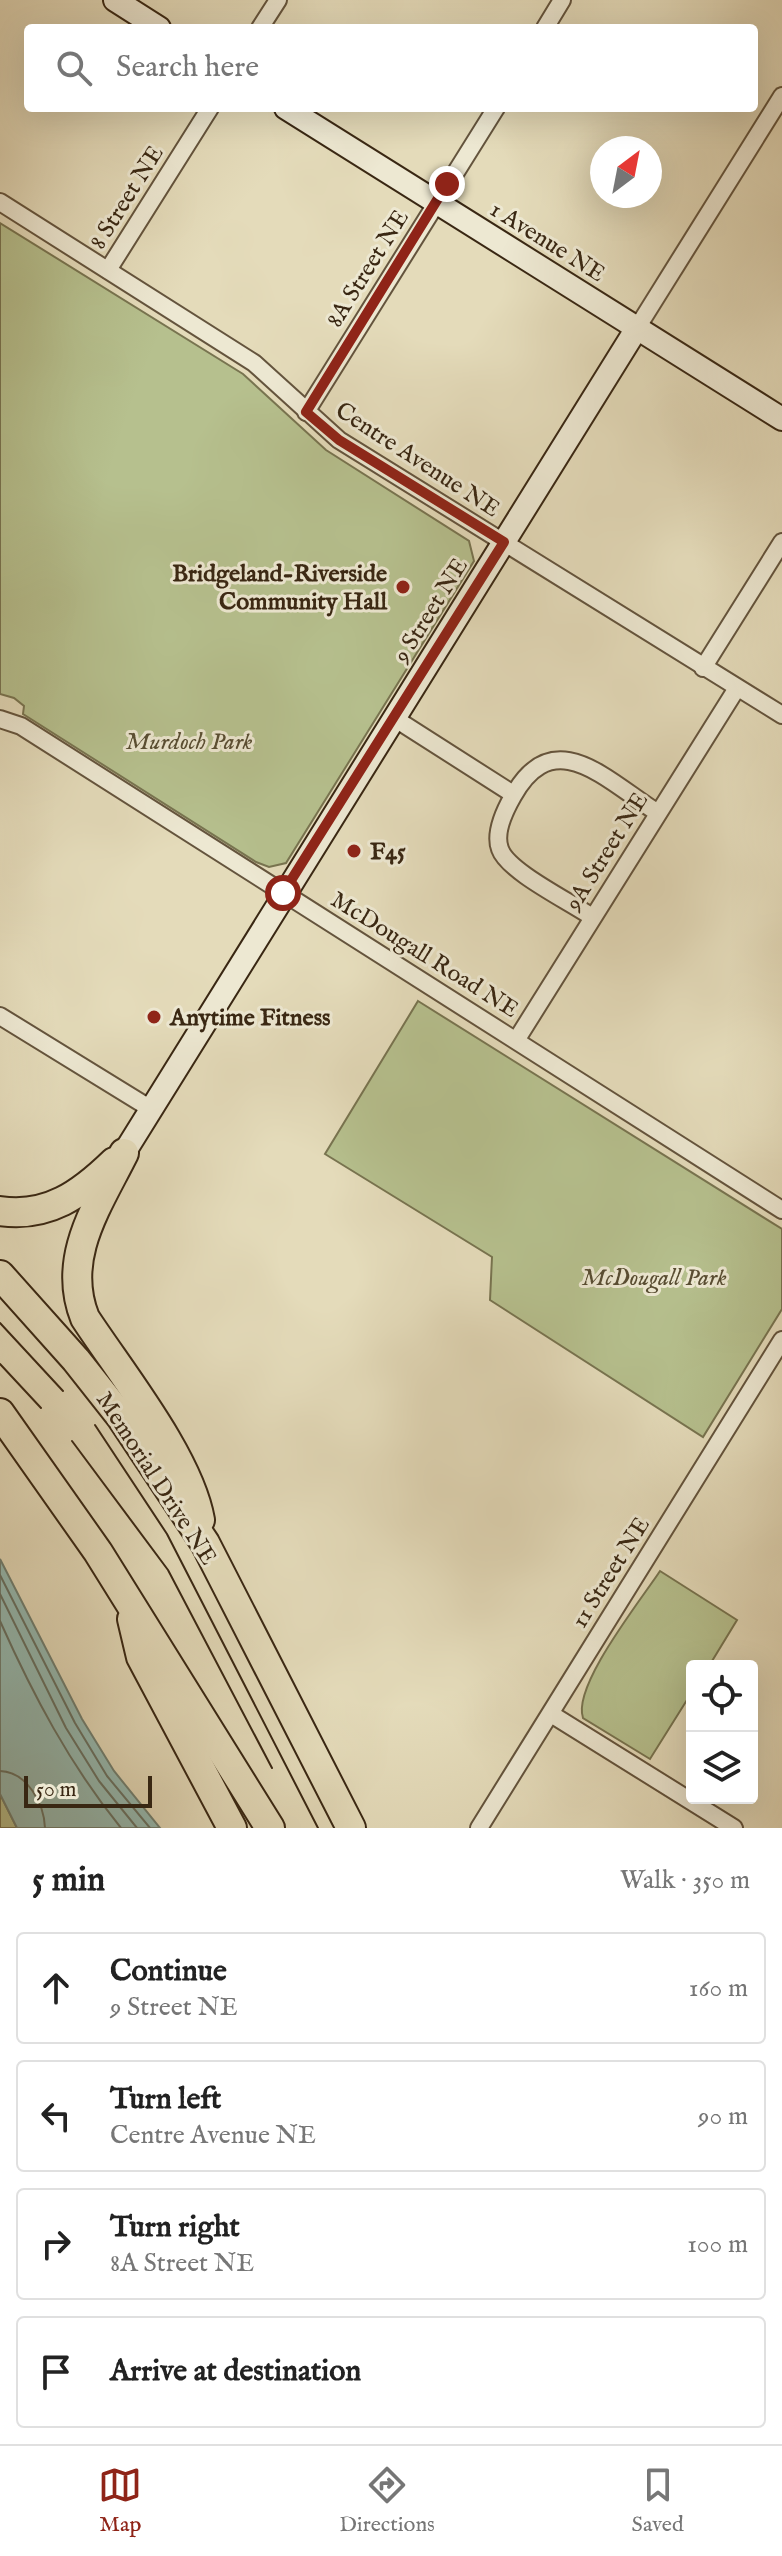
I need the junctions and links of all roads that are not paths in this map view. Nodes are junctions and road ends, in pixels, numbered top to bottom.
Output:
1 (115, 0) edge
2 (278, 0) edge
3 (562, 0) edge
4 (153, 24) edge
5 (263, 24) edge
6 (547, 24) edge
7 (782, 96) edge
8 (207, 112) edge
9 (292, 112) edge
10 (493, 112) edge
11 (437, 201) junction
12 (0, 202) edge
13 (108, 270) junction
14 (637, 328) junction
15 (306, 412) junction
16 (782, 419) edge
17 (504, 542) junction
18 (782, 542) edge
19 (703, 668) junction
20 (737, 688) junction
21 (782, 715) edge
22 (394, 718) junction
23 (0, 719) edge
24 (513, 794) junction
25 (658, 813) junction
26 (283, 893) junction
27 (592, 917) junction
28 (0, 1016) edge
29 (517, 1039) junction
30 (151, 1109) junction
31 (124, 1153) junction
32 (782, 1210) edge
33 (0, 1211) edge
34 (0, 1275) edge
35 (782, 1340) edge
36 (0, 1413) edge
37 (205, 1543) junction
38 (128, 1598) junction
39 (551, 1714) junction
40 (232, 1828) edge
41 (270, 1828) edge
42 (351, 1828) edge
43 (479, 1828) edge
44 (734, 1828) edge

1 - 4 street
2 - 5 street
3 - 6 street
7 - 14 street, 9 Street NE
8 - 13 street, 8 Street NE
9 - 11 street, 1 Avenue NE
10 - 11 street, 8A Street NE
11 - 14 street, 1 Avenue NE
11 - 15 street, 8A Street NE
12 - 13 street, Centre Avenue NE
13 - 15 street, Centre Avenue NE
14 - 16 street, 1 Avenue NE
14 - 17 street, 9 Street NE
15 - 17 street, Centre Avenue NE
17 - 19 street, Centre Avenue NE
17 - 22 street, 9 Street NE
18 - 19 street
19 - 20 street, Centre Avenue NE
20 - 21 street, Centre Avenue NE
20 - 25 street, 9A Street NE
22 - 24 street
22 - 26 street, 9 Street NE
23 - 26 street, McDougall Road NE
24 - 25 street
24 - 27 street
25 - 27 street, 9A Street NE
26 - 29 street, McDougall Road NE
26 - 30 street, 9 Street NE
27 - 29 street, 9A Street NE
28 - 30 street
29 - 32 street, McDougall Road NE
30 - 31 street, 9 Street NE
31 - 33 highway
31 - 37 highway
34 - 37 highway, Memorial Drive NE
35 - 39 street, 11 Street NE
36 - 38 highway
37 - 42 highway, Memorial Drive NE
38 - 40 highway
38 - 41 highway
39 - 43 street, 11 Street NE
39 - 44 street

